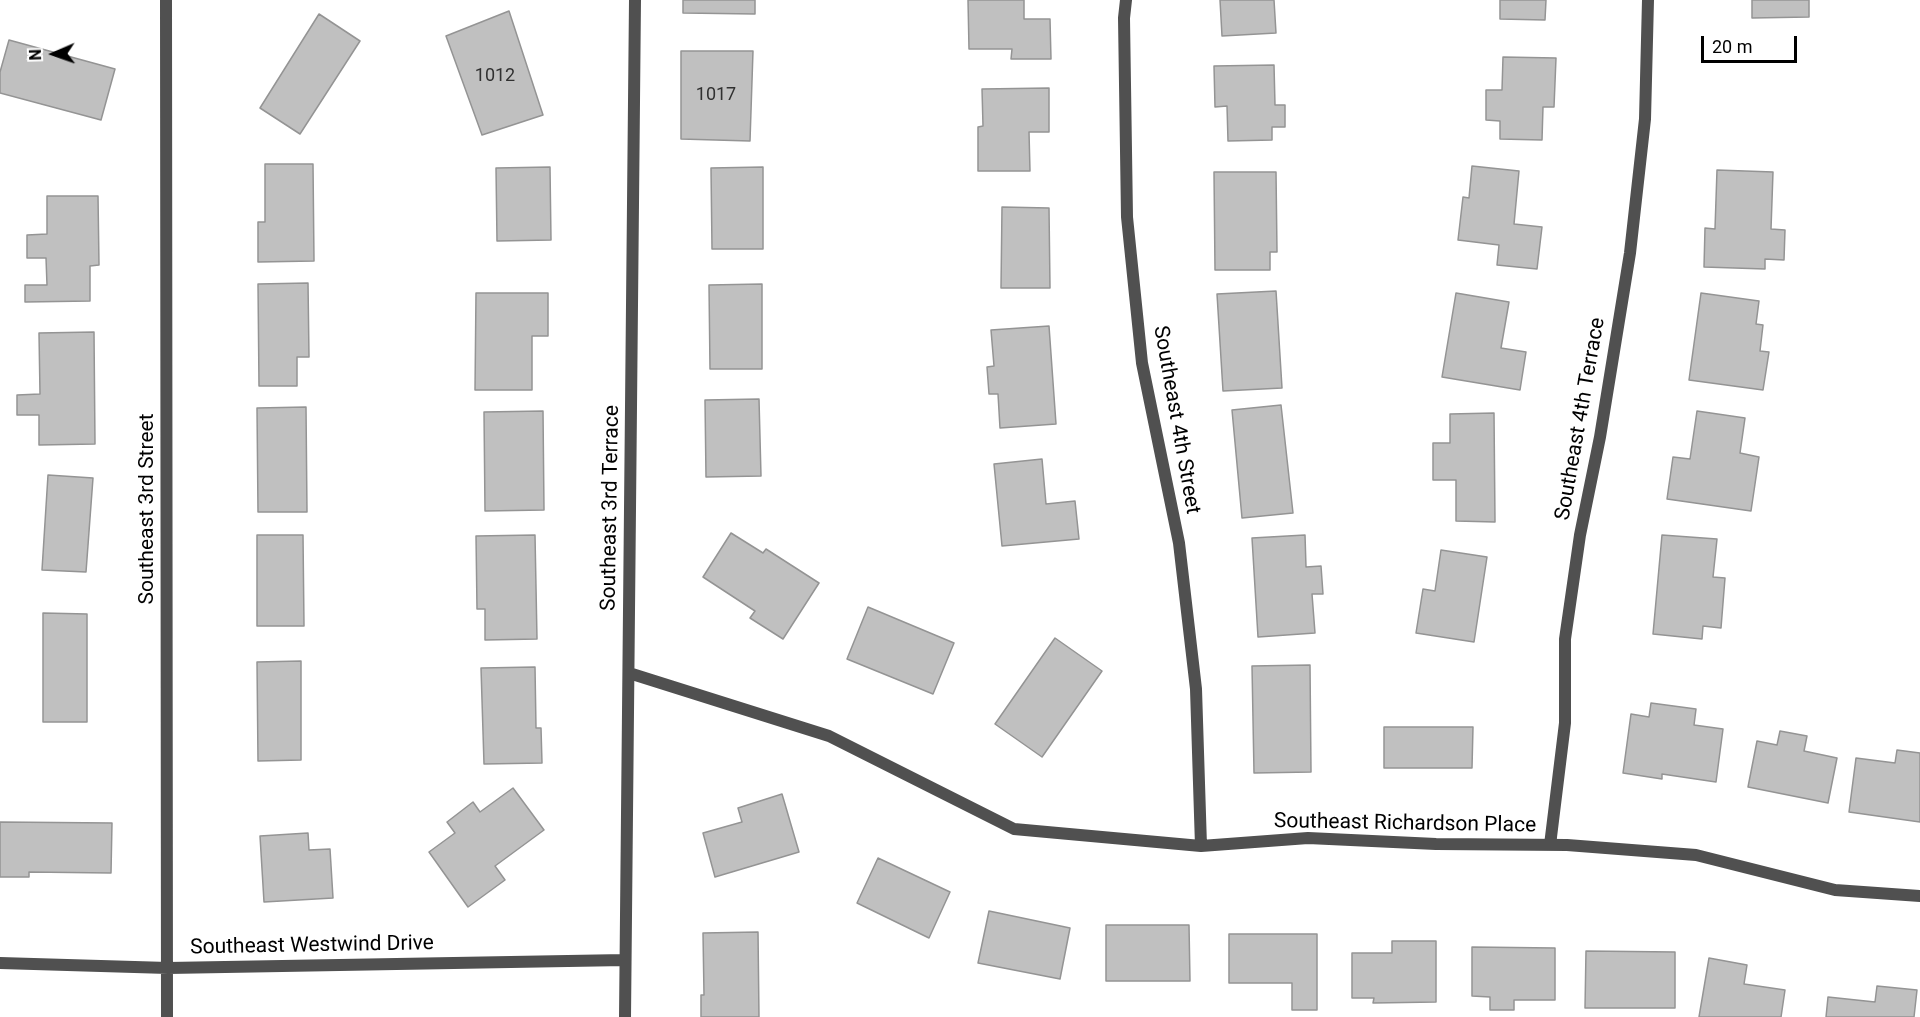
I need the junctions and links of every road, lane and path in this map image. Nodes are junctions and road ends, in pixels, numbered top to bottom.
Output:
1 (166, 0) edge
2 (635, 0) edge
3 (1126, 0) edge
4 (1648, 0) edge
5 (629, 673) junction
6 (1550, 845) junction
7 (1201, 846) junction
8 (1920, 896) edge
9 (625, 960) junction
10 (0, 963) edge
11 (168, 968) junction
12 (167, 1017) edge
13 (625, 1017) edge

1 - 11 street, Southeast 3rd Street
2 - 5 street, Southeast 3rd Terrace
3 - 7 street, Southeast 4th Street
4 - 6 street, Southeast 4th Terrace
5 - 7 street, Southeast Richardson Place
5 - 9 street, Southeast 3rd Terrace
6 - 7 street, Southeast Richardson Place
6 - 8 street, Southeast Richardson Place
9 - 11 street, Southeast Westwind Drive
9 - 13 street, Southeast 3rd Terrace
10 - 11 street, Southeast Westwind Drive
11 - 12 street, Southeast 3rd Street

